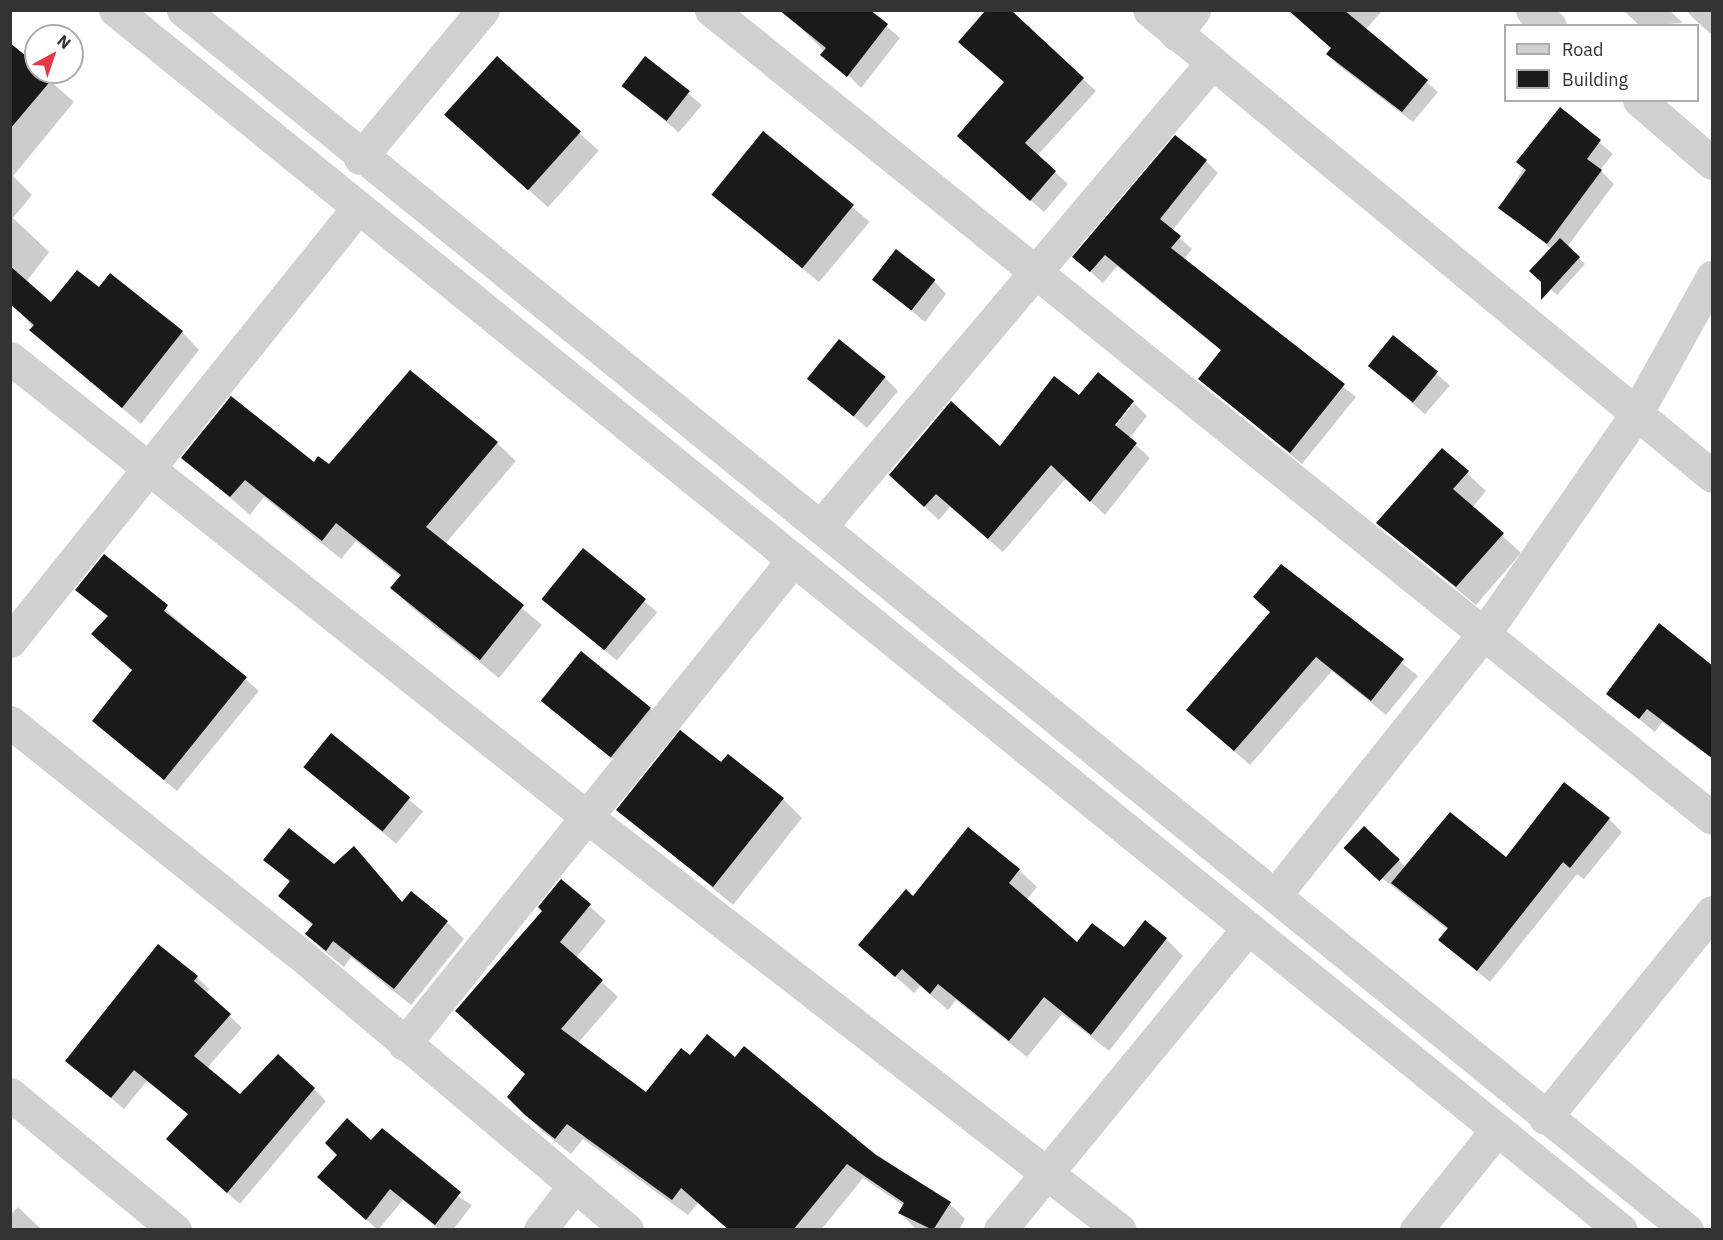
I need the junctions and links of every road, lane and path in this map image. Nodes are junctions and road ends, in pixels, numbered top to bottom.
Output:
1 (115, 10) edge
2 (183, 10) edge
3 (483, 10) edge
4 (711, 10) edge
5 (1149, 10) edge
6 (1532, 10) edge
7 (1185, 22) edge
8 (1548, 24) edge
9 (1210, 65) junction
10 (1641, 102) edge
11 (360, 158) junction
12 (1713, 163) edge
13 (356, 210) junction
14 (1031, 274) junction
15 (1713, 277) edge
16 (10, 358) edge
17 (1635, 414) junction
18 (147, 470) junction
19 (1713, 476) edge
20 (820, 527) junction
21 (793, 560) junction
22 (1486, 631) junction
23 (10, 642) edge
24 (10, 722) edge
25 (587, 817) junction
26 (1713, 818) edge
27 (1275, 895) junction
28 (1713, 912) edge
29 (1248, 928) junction
30 (404, 1044) junction
31 (10, 1094) edge
32 (1545, 1118) junction
33 (1496, 1131) junction
34 (1048, 1171) junction
35 (574, 1186) junction
36 (175, 1230) edge
37 (540, 1230) edge
38 (627, 1230) edge
39 (1000, 1230) edge
40 (1120, 1230) edge
41 (1416, 1230) edge
42 (1621, 1230) edge
43 (1687, 1230) edge

1 - 13 street
2 - 11 street
3 - 11 street
4 - 14 street
5 - 7 street
6 - 8 street
7 - 9 street
9 - 14 street
9 - 17 street
10 - 12 street
11 - 20 street
13 - 18 street
13 - 21 street
14 - 20 street
14 - 22 street
15 - 17 street
16 - 18 street
17 - 19 street
17 - 22 street
18 - 23 street
18 - 25 street
20 - 27 street
21 - 25 street
21 - 29 street
22 - 26 street
22 - 27 street
24 - 30 street
25 - 30 street
25 - 34 street
27 - 32 street
28 - 32 street
29 - 33 street
29 - 34 street
30 - 35 street
31 - 36 street
32 - 43 street
33 - 41 street
33 - 42 street
34 - 39 street
34 - 40 street
35 - 37 street
35 - 38 street

